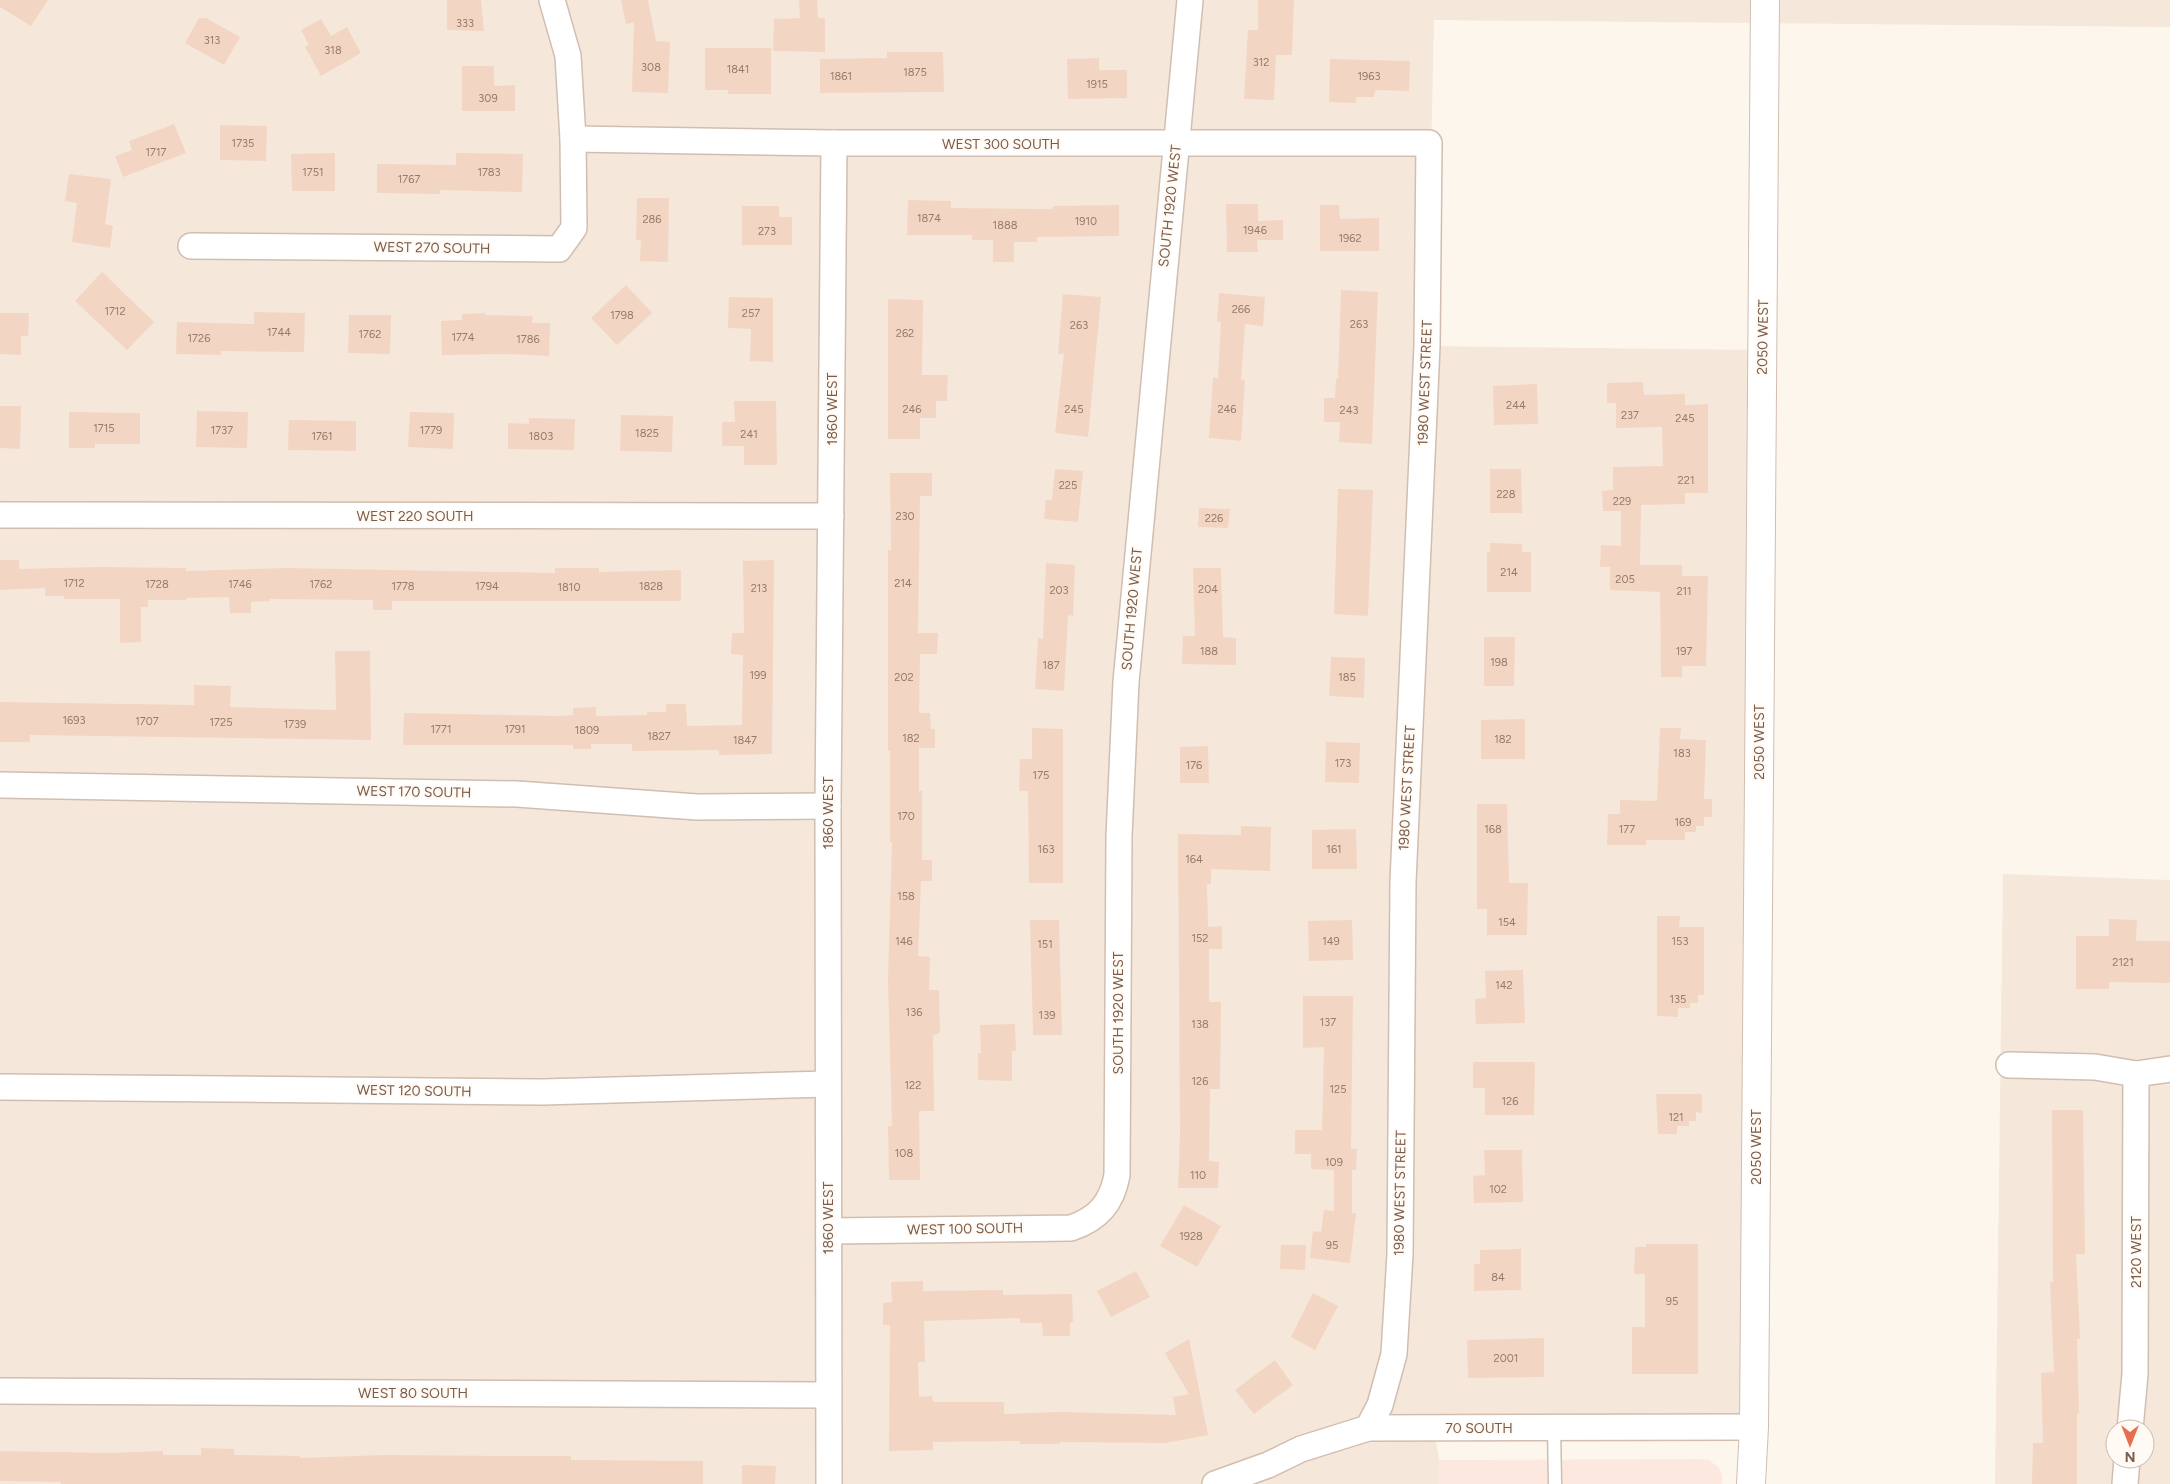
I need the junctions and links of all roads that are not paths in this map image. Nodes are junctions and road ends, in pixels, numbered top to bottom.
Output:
1 (552, 0) edge
2 (1190, 0) edge
3 (1766, 0) edge
4 (573, 139) junction
5 (834, 143) junction
6 (1429, 143) joint
7 (1175, 144) junction
8 (191, 246) dead end
9 (0, 515) edge
10 (831, 516) junction
11 (0, 785) edge
12 (828, 806) junction
13 (2009, 1065) dead end
14 (2170, 1069) edge
15 (2136, 1074) junction
16 (828, 1084) junction
17 (0, 1087) edge
18 (1098, 1215) joint
19 (829, 1231) junction
20 (0, 1392) edge
21 (827, 1395) junction
22 (2131, 1419) edge
23 (1554, 1427) junction
24 (1754, 1427) junction
25 (1368, 1428) junction
26 (2126, 1469) edge
27 (829, 1484) edge
28 (1215, 1484) edge
29 (1554, 1484) edge
30 (1751, 1484) edge
31 (2125, 1484) edge

1 - 4 street
2 - 7 street, SOUTH 1920 WEST
3 - 24 street, 2050 WEST
4 - 5 street, WEST 300 SOUTH
4 - 8 street, WEST 270 SOUTH
5 - 7 street, WEST 300 SOUTH
5 - 10 street, 1860 WEST
6 - 7 street, WEST 300 SOUTH
6 - 25 street, 1980 WEST STREET
7 - 18 street, SOUTH 1920 WEST
9 - 10 street, WEST 220 SOUTH
10 - 12 street, 1860 WEST
11 - 12 street, WEST 170 SOUTH
12 - 16 street, 1860 WEST
13 - 15 street
14 - 15 street
15 - 22 street, 2120 WEST
16 - 17 street, WEST 120 SOUTH
16 - 19 street, 1860 WEST
18 - 19 street, WEST 100 SOUTH
19 - 21 street, 1860 WEST
20 - 21 street, WEST 80 SOUTH
21 - 27 street, 1860 WEST
23 - 24 street, 70 SOUTH
23 - 25 street, 70 SOUTH
23 - 29 lane
24 - 30 street, 2050 WEST
25 - 28 street, 70 SOUTH
26 - 31 street

